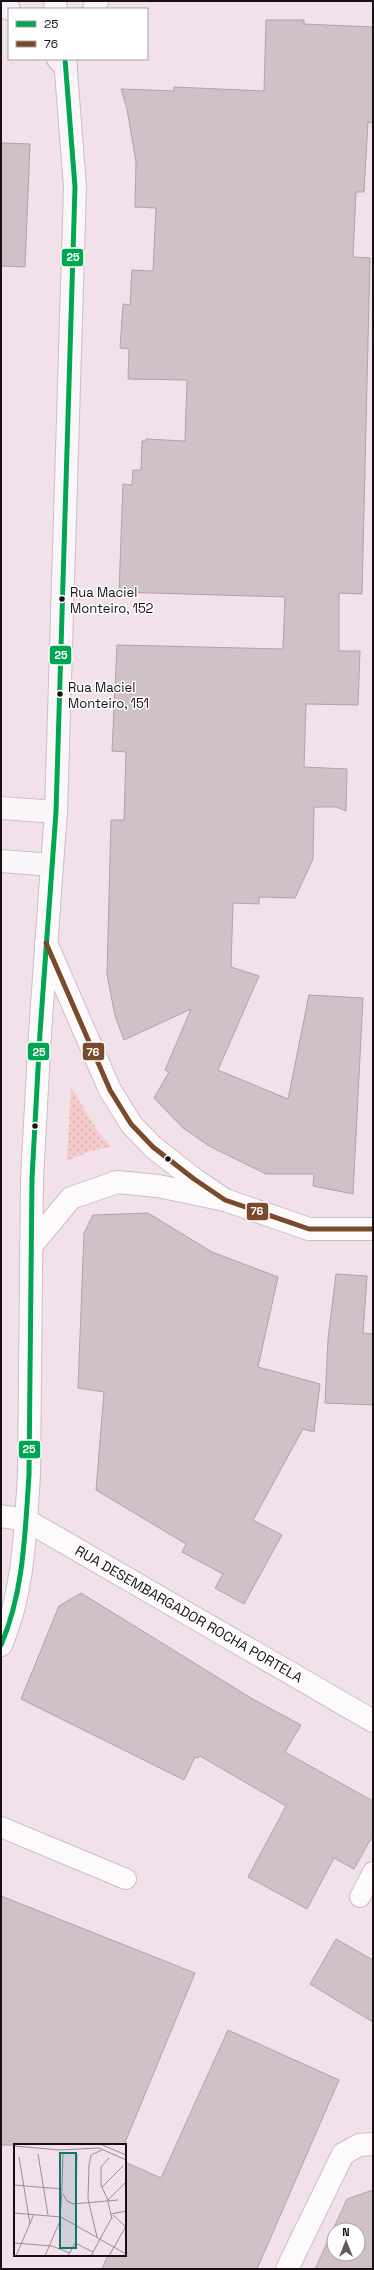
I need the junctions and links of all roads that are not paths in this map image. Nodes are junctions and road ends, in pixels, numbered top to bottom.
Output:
1 (67, 61) edge
2 (1, 808) edge
3 (56, 812) junction
4 (1, 860) edge
5 (52, 865) junction
6 (46, 943) junction
7 (225, 1200) junction
8 (373, 1229) edge
9 (31, 1246) junction
10 (1, 1516) edge
11 (26, 1520) junction
12 (1, 1645) edge
13 (373, 1720) edge
14 (1, 1827) edge
15 (373, 1872) edge
16 (126, 1879) dead end
17 (360, 1897) dead end
18 (373, 2144) edge
19 (287, 2269) edge

1 - 3 main road
2 - 3 main road
3 - 5 main road
4 - 5 main road
5 - 6 street
6 - 7 street
6 - 9 street
7 - 8 street
7 - 9 street
9 - 11 street
10 - 11 street, RUA DESEMBARGADOR ROCHA PORTELA
11 - 12 street
11 - 13 street, RUA DESEMBARGADOR ROCHA PORTELA
14 - 16 lane
15 - 17 lane
18 - 19 street

